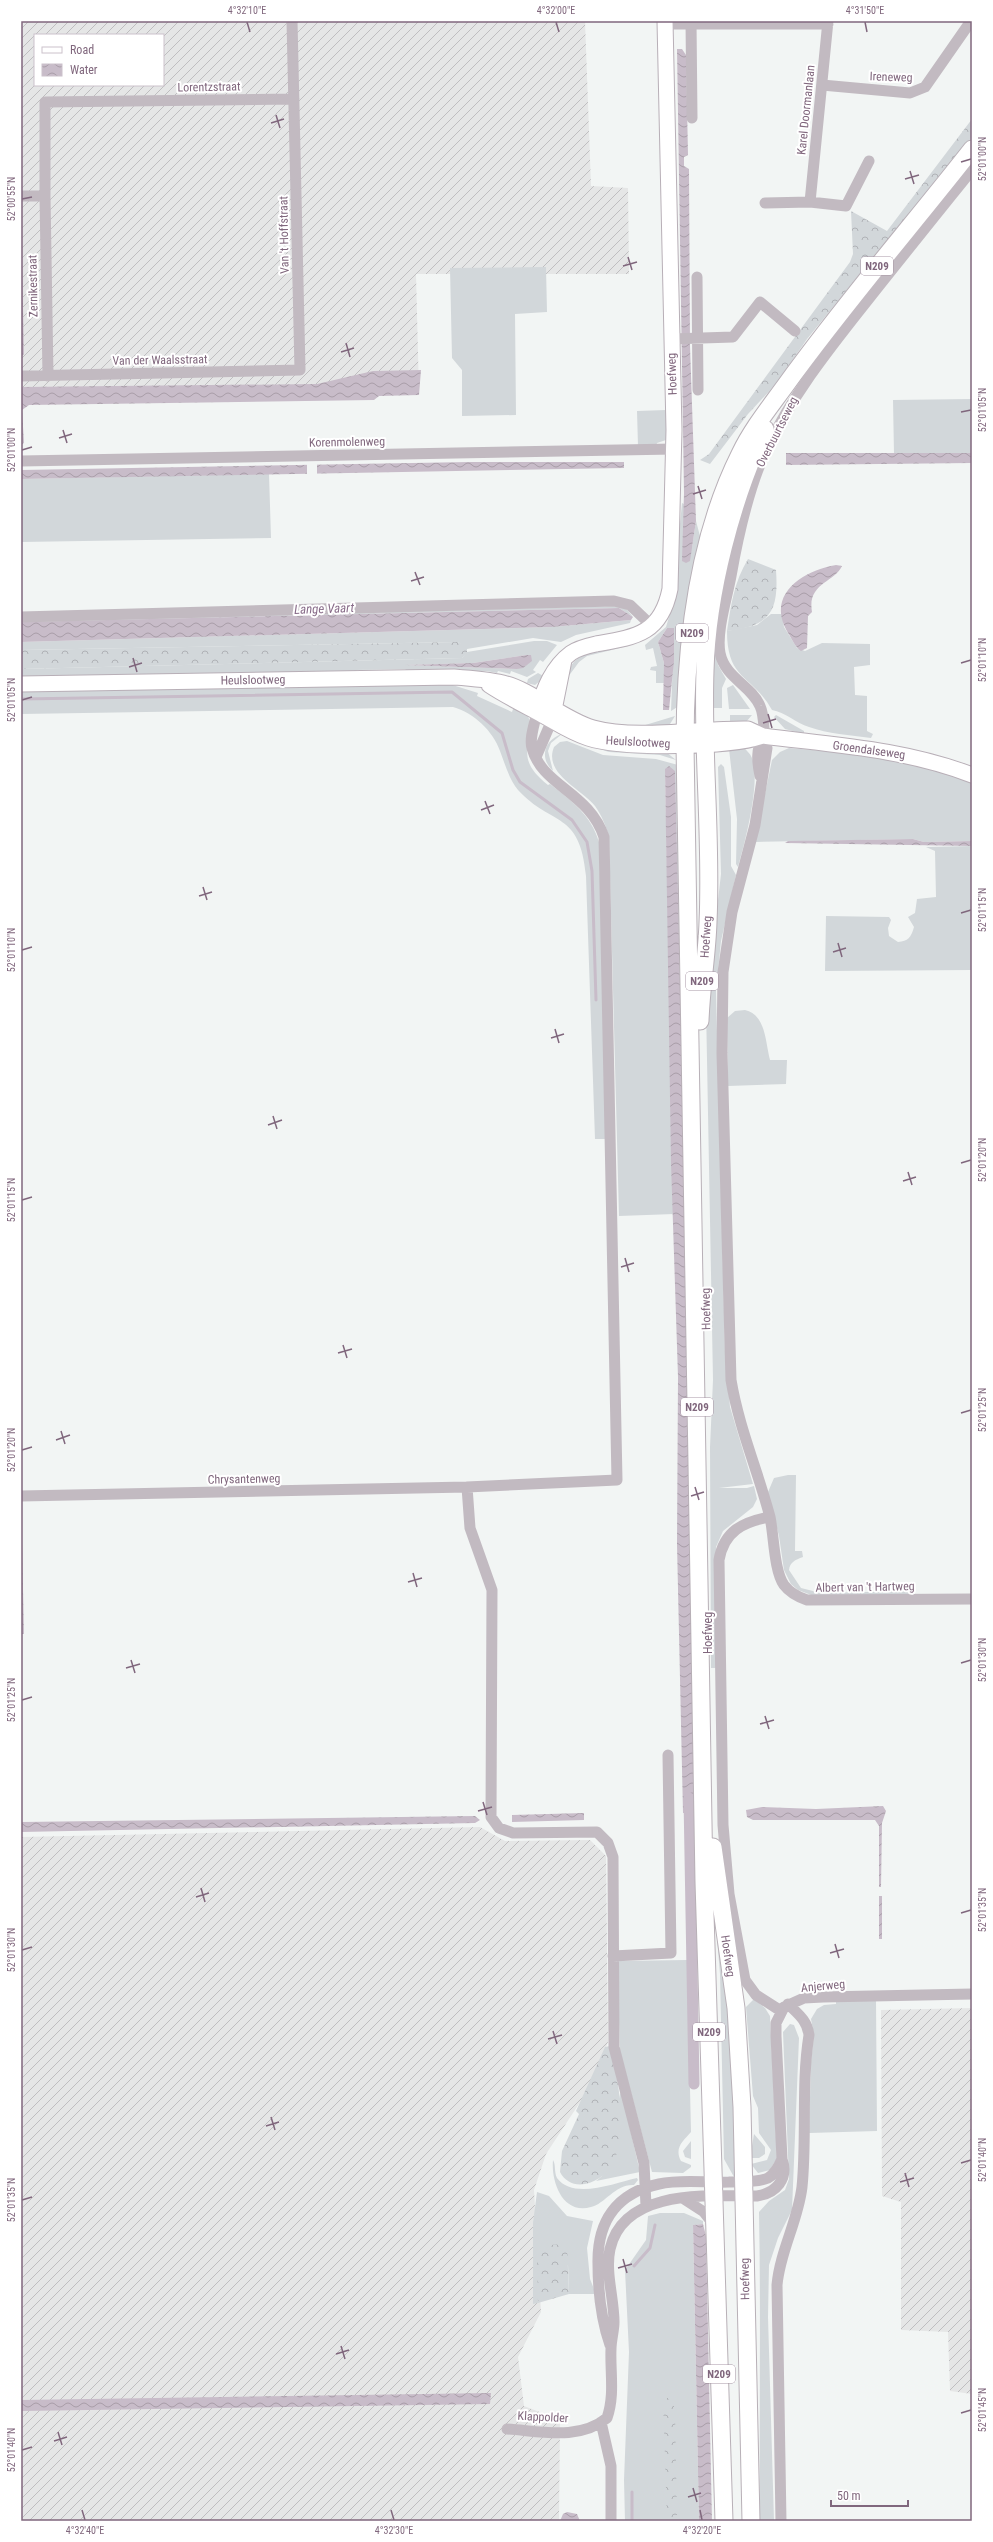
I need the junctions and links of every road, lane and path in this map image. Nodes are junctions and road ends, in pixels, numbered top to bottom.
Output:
1 (292, 21) edge
2 (971, 21) edge
3 (691, 22) edge
4 (828, 22) edge
5 (665, 23) edge
6 (822, 85) junction
7 (294, 99) junction
8 (692, 118) dead end
9 (972, 149) edge
10 (869, 161) dead end
11 (972, 170) edge
12 (21, 196) edge
13 (44, 196) junction
14 (810, 202) junction
15 (765, 203) dead end
16 (696, 277) dead end
17 (795, 331) dead end
18 (675, 339) junction
19 (695, 339) junction
20 (300, 370) joint
21 (21, 376) edge
22 (48, 376) junction
23 (786, 385) junction
24 (698, 390) dead end
25 (674, 449) junction
26 (21, 461) edge
27 (21, 617) edge
28 (652, 626) junction
29 (564, 660) junction
30 (21, 684) edge
31 (538, 707) junction
32 (553, 716) junction
33 (706, 736) junction
34 (763, 736) junction
35 (685, 738) junction
36 (536, 757) junction
37 (972, 774) edge
38 (467, 1487) junction
39 (22, 1496) edge
40 (770, 1517) junction
41 (972, 1599) edge
42 (668, 1755) dead end
43 (613, 1956) junction
44 (972, 1994) edge
45 (785, 2007) junction
46 (782, 2159) junction
47 (647, 2188) junction
48 (744, 2189) junction
49 (715, 2190) junction
50 (684, 2199) junction
51 (646, 2206) junction
52 (716, 2227) junction
53 (611, 2348) junction
54 (601, 2422) junction
55 (507, 2428) dead end
56 (611, 2521) edge
57 (724, 2521) edge
58 (751, 2521) edge
59 (781, 2521) edge

1 - 7 street
2 - 6 street, Ireneweg
3 - 4 street
3 - 5 street
3 - 8 street
4 - 6 street, Karel Doormanlaan
5 - 18 street, Hoefweg
6 - 14 street, Karel Doormanlaan
7 - 13 street, Lorentzstraat
7 - 20 street, Van 't Hoffstraat
9 - 23 main road, Overbuurtseweg / N209
10 - 14 street
11 - 34 street, Overbuurtseweg
12 - 13 street
13 - 22 street, Zernikestraat
14 - 15 street
16 - 19 street
17 - 19 street
18 - 19 street
18 - 25 street, Hoefweg
19 - 24 street
20 - 22 street, Van der Waalsstraat
21 - 22 street, Van der Waalsstraat
23 - 33 main road, Overbuurtseweg / N209
23 - 35 main road, Overbuurtseweg / N209
25 - 26 street, Korenmolenweg
25 - 28 street, Hoefweg
27 - 28 street
28 - 29 street, Hoefweg
29 - 31 street, Hoefweg
29 - 32 street
30 - 31 street, Heulslootweg
31 - 32 street, Heulslootweg
31 - 36 street, Hoefweg
32 - 35 street, Heulslootweg
32 - 36 street
33 - 34 street, Groendalseweg
33 - 35 street, Heulslootweg
33 - 48 main road, Hoefweg / N209
34 - 37 street, Groendalseweg
34 - 40 street, Hoefweg
35 - 49 main road, Hoefweg / N209
36 - 38 street, Hoefweg
38 - 39 street, Chrysantenweg
38 - 43 street
40 - 41 street, Albert van 't Hartweg
40 - 45 street, Hoefweg
42 - 43 street
43 - 47 street
44 - 45 street, Anjerweg
45 - 46 street
45 - 59 street, Hoefweg
46 - 48 street
46 - 48 street
47 - 49 street
47 - 51 street
47 - 53 street
48 - 49 street
48 - 58 main road, Hoefweg / N209
49 - 50 street
49 - 52 main road, Hoefweg / N209
50 - 51 street
50 - 52 street
51 - 53 street
52 - 57 main road, Hoefweg / N209
53 - 54 street
54 - 55 street, Klappolder
54 - 56 street

